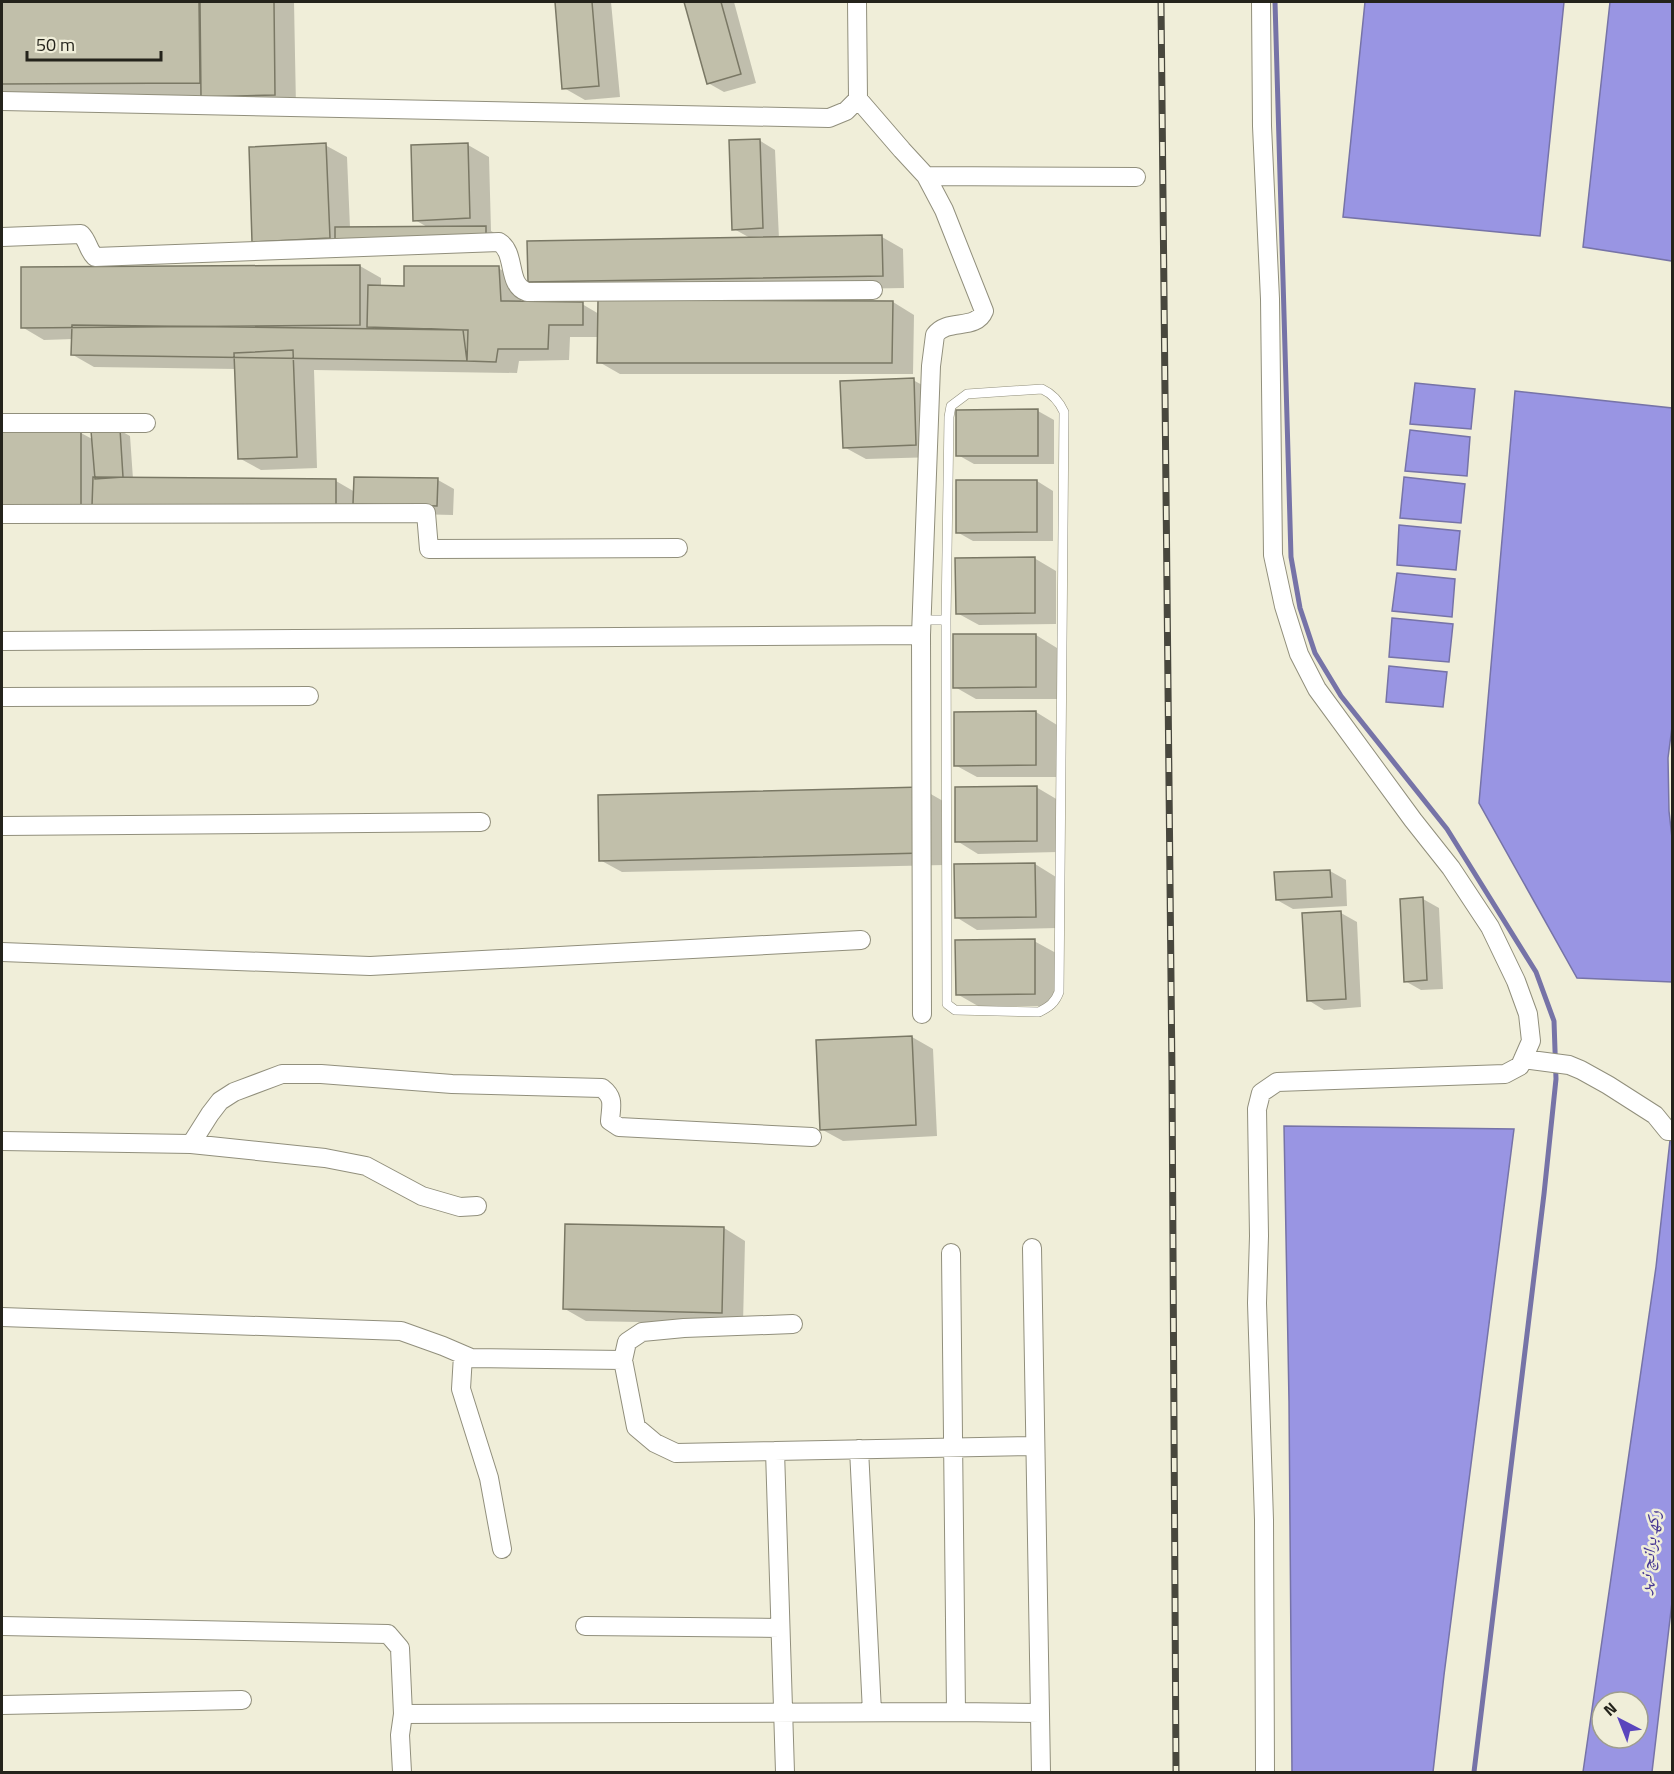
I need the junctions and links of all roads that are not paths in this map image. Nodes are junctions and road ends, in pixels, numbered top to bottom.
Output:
1 (857, 2) edge
2 (1261, 2) edge
3 (858, 99) junction
4 (2, 101) edge
5 (926, 176) junction
6 (1136, 177) dead end
7 (2, 237) edge
8 (873, 290) dead end
9 (2, 423) edge
10 (146, 423) dead end
11 (2, 514) edge
12 (678, 549) dead end
13 (946, 620) junction
14 (921, 627) junction
15 (2, 641) edge
16 (309, 696) dead end
17 (2, 697) edge
18 (481, 822) dead end
19 (2, 826) edge
20 (861, 940) dead end
21 (2, 952) edge
22 (922, 1014) dead end
23 (1531, 1060) junction
24 (1670, 1131) edge
25 (812, 1137) dead end
26 (2, 1141) edge
27 (191, 1144) junction
28 (477, 1206) dead end
29 (1032, 1248) dead end
30 (951, 1254) dead end
31 (2, 1317) edge
32 (794, 1324) dead end
33 (463, 1354) junction
34 (623, 1360) junction
35 (1035, 1446) junction
36 (953, 1447) junction
37 (859, 1449) junction
38 (775, 1451) junction
39 (502, 1549) dead end
40 (2, 1626) edge
41 (585, 1626) dead end
42 (780, 1628) junction
43 (242, 1700) dead end
44 (2, 1705) edge
45 (783, 1712) junction
46 (872, 1712) junction
47 (956, 1712) junction
48 (1040, 1713) junction
49 (403, 1714) junction
50 (402, 1773) edge
51 (785, 1773) edge
52 (1041, 1773) edge
53 (1265, 1773) edge

1 - 3 street
2 - 23 street
3 - 4 street
3 - 5 street
5 - 6 street
5 - 14 street
7 - 8 street
9 - 10 street
11 - 12 street
13 - 13 lane
13 - 14 lane
14 - 15 street
14 - 22 street
16 - 17 street
18 - 19 street
20 - 21 street
23 - 24 street
23 - 53 street
25 - 27 street
26 - 27 street
27 - 28 street
29 - 35 street
30 - 36 street
31 - 33 street
32 - 34 street
33 - 34 street
33 - 39 street
34 - 38 street
35 - 36 street
35 - 48 street
36 - 37 street
36 - 47 street
37 - 38 street
37 - 46 street
38 - 42 street
40 - 49 street
41 - 42 street
42 - 45 street
43 - 44 street
45 - 46 street
45 - 49 street
45 - 51 street
46 - 47 street
47 - 48 street
48 - 52 street
49 - 50 street

